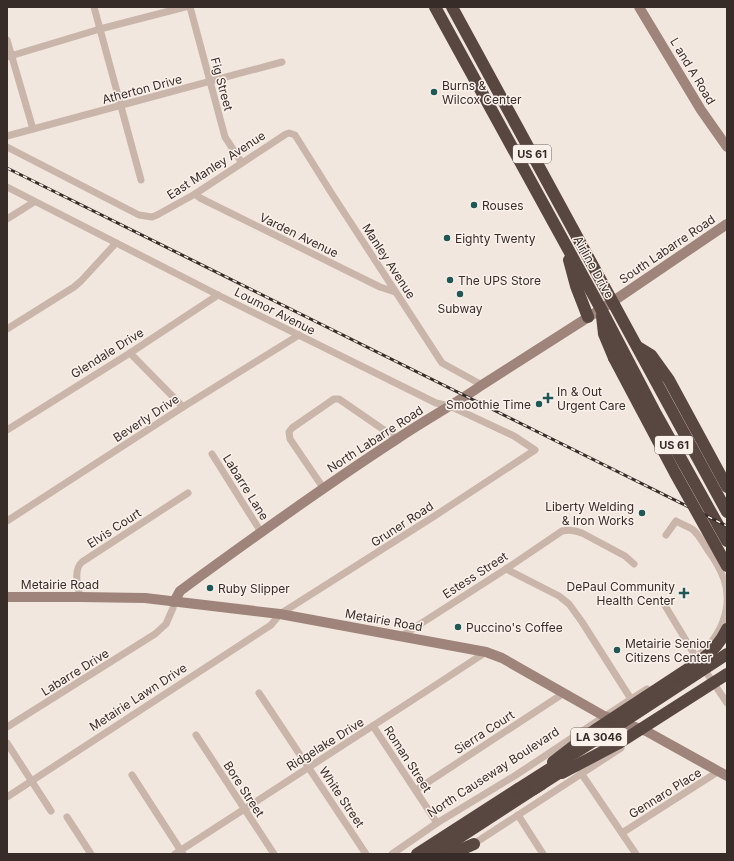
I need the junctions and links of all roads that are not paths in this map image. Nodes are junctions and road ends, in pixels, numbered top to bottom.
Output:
1 (94, 7) edge
2 (185, 7) edge
3 (190, 7) edge
4 (435, 7) edge
5 (452, 7) edge
6 (640, 7) edge
7 (100, 29) junction
8 (7, 40) edge
9 (9, 56) edge
10 (282, 62) dead end
11 (209, 82) junction
12 (121, 106) junction
13 (33, 129) junction
14 (293, 134) joint
15 (7, 136) edge
16 (7, 147) edge
17 (727, 147) edge
18 (513, 149) junction
19 (242, 163) junction
20 (546, 179) junction
21 (141, 180) dead end
22 (7, 187) edge
23 (195, 194) junction
24 (34, 202) junction
25 (7, 219) edge
26 (727, 224) edge
27 (116, 243) junction
28 (568, 249) junction
29 (395, 292) junction
30 (218, 295) junction
31 (612, 302) junction
32 (601, 309) junction
33 (588, 317) junction
34 (7, 329) edge
35 (299, 335) junction
36 (637, 346) junction
37 (130, 353) junction
38 (482, 385) junction
39 (450, 406) junction
40 (183, 407) junction
41 (7, 430) edge
42 (397, 439) junction
43 (535, 450) joint
44 (212, 454) dead end
45 (727, 487) edge
46 (324, 489) junction
47 (188, 493) dead end
48 (727, 512) edge
49 (7, 521) edge
50 (261, 532) junction
51 (666, 535) dead end
52 (727, 541) edge
53 (634, 564) dead end
54 (727, 566) edge
55 (506, 569) junction
56 (7, 597) edge
57 (80, 597) junction
58 (174, 602) junction
59 (664, 604) dead end
60 (280, 614) junction
61 (727, 629) edge
62 (400, 637) junction
63 (486, 652) junction
64 (727, 654) edge
65 (696, 657) junction
66 (727, 663) edge
67 (727, 674) edge
68 (727, 680) edge
69 (716, 686) junction
70 (258, 693) dead end
71 (564, 693) junction
72 (631, 699) junction
73 (727, 703) edge
74 (604, 716) junction
75 (373, 726) junction
76 (7, 727) edge
77 (646, 731) junction
78 (196, 735) dead end
79 (7, 743) edge
80 (308, 767) junction
81 (723, 773) edge
82 (581, 774) junction
83 (132, 775) dead end
84 (32, 780) junction
85 (531, 785) junction
86 (416, 790) junction
87 (520, 792) junction
88 (7, 797) edge
89 (244, 809) junction
90 (51, 811) dead end
91 (518, 815) junction
92 (67, 817) dead end
93 (437, 823) junction
94 (622, 833) junction
95 (474, 844) junction
96 (180, 853) edge
97 (91, 854) edge
98 (274, 854) edge
99 (366, 854) edge
100 (392, 854) edge
101 (417, 854) edge
102 (434, 854) edge
103 (451, 854) edge
104 (459, 854) edge
105 (543, 854) edge
106 (636, 854) edge

1 - 7 street
2 - 7 street
3 - 11 street, Fig Street
4 - 18 highway, Airline Drive / US 61
5 - 20 highway, Airline Drive / US 61
6 - 17 street, L and A Road
7 - 9 street
7 - 12 street
8 - 9 street
9 - 13 street
10 - 11 street, Atherton Drive
11 - 12 street, Atherton Drive
11 - 19 street, Fig Street
12 - 13 street, Atherton Drive
12 - 21 street
13 - 15 street, Atherton Drive
14 - 19 street, East Manley Avenue
14 - 29 street, Manley Avenue
16 - 23 street, East Manley Avenue
18 - 20 highway
18 - 28 highway, Airline Drive / US 61
19 - 23 street, East Manley Avenue
20 - 31 highway, Airline Drive / US 61
22 - 24 street, Loumor Avenue
23 - 29 street, Varden Avenue
24 - 25 street
24 - 27 street, Loumor Avenue
26 - 31 street, South Labarre Road
27 - 30 street, Loumor Avenue
27 - 34 street
28 - 32 highway, Airline Drive / US 61
28 - 33 highway
29 - 38 street, Manley Avenue
30 - 35 street, Loumor Avenue
30 - 37 street, Glendale Drive
31 - 32 street, South Labarre Road
31 - 36 highway, Airline Drive / US 61
32 - 33 street, North Labarre Road
32 - 52 highway, Airline Drive / US 61
32 - 54 highway, bridge
33 - 38 street, North Labarre Road
35 - 39 street, Loumor Avenue
35 - 40 street, Beverly Drive
36 - 45 highway
36 - 48 highway, Airline Drive / US 61
37 - 40 street
37 - 41 street, Glendale Drive
38 - 39 street, North Labarre Road
39 - 42 street, North Labarre Road
39 - 43 street, Loumor Avenue
40 - 49 street, Beverly Drive
42 - 46 street, North Labarre Road
42 - 46 street
43 - 60 street, Gruner Road
44 - 50 street, Labarre Lane
46 - 50 street, North Labarre Road
47 - 57 street, Elvis Court
50 - 58 street, North Labarre Road
51 - 65 street, North Causeway Boulevard
53 - 55 street, Estess Street
55 - 62 street, Estess Street
55 - 72 street
56 - 57 street, Metairie Road
57 - 58 street, Metairie Road
58 - 60 street, Metairie Road
58 - 76 street, Labarre Drive
59 - 65 street
60 - 62 street, Metairie Road
60 - 84 street, Metairie Lawn Drive
61 - 85 highway, bridge
62 - 63 street, Metairie Road
63 - 71 street, Metairie Road
63 - 75 street, Ridgelake Drive
64 - 85 highway, LA 3046, bridge
65 - 69 street
65 - 72 street, North Causeway Boulevard
66 - 85 highway, bridge
67 - 85 highway, bridge
68 - 69 street
69 - 73 street
69 - 77 street
70 - 80 street, White Street
71 - 74 street, Metairie Road
71 - 86 street, Sierra Court
72 - 74 street, North Causeway Boulevard
74 - 77 street, Metairie Road
74 - 93 street, North Causeway Boulevard
75 - 80 street, Ridgelake Drive
75 - 86 street, Roman Street
77 - 81 street, Metairie Road
77 - 82 street
78 - 89 street, Bore Street
79 - 84 street
80 - 89 street, Ridgelake Drive
80 - 99 street, White Street
81 - 94 street, Gennaro Place
82 - 91 street
82 - 94 street
83 - 96 street
84 - 88 street, Metairie Lawn Drive
84 - 90 street
85 - 87 highway
86 - 93 street, Roman Street
87 - 101 highway
87 - 102 highway
89 - 96 street, Ridgelake Drive
89 - 98 street, Bore Street
91 - 95 street
91 - 105 street
92 - 97 street
93 - 100 street, North Causeway Boulevard
94 - 106 street
95 - 103 highway
95 - 104 street

